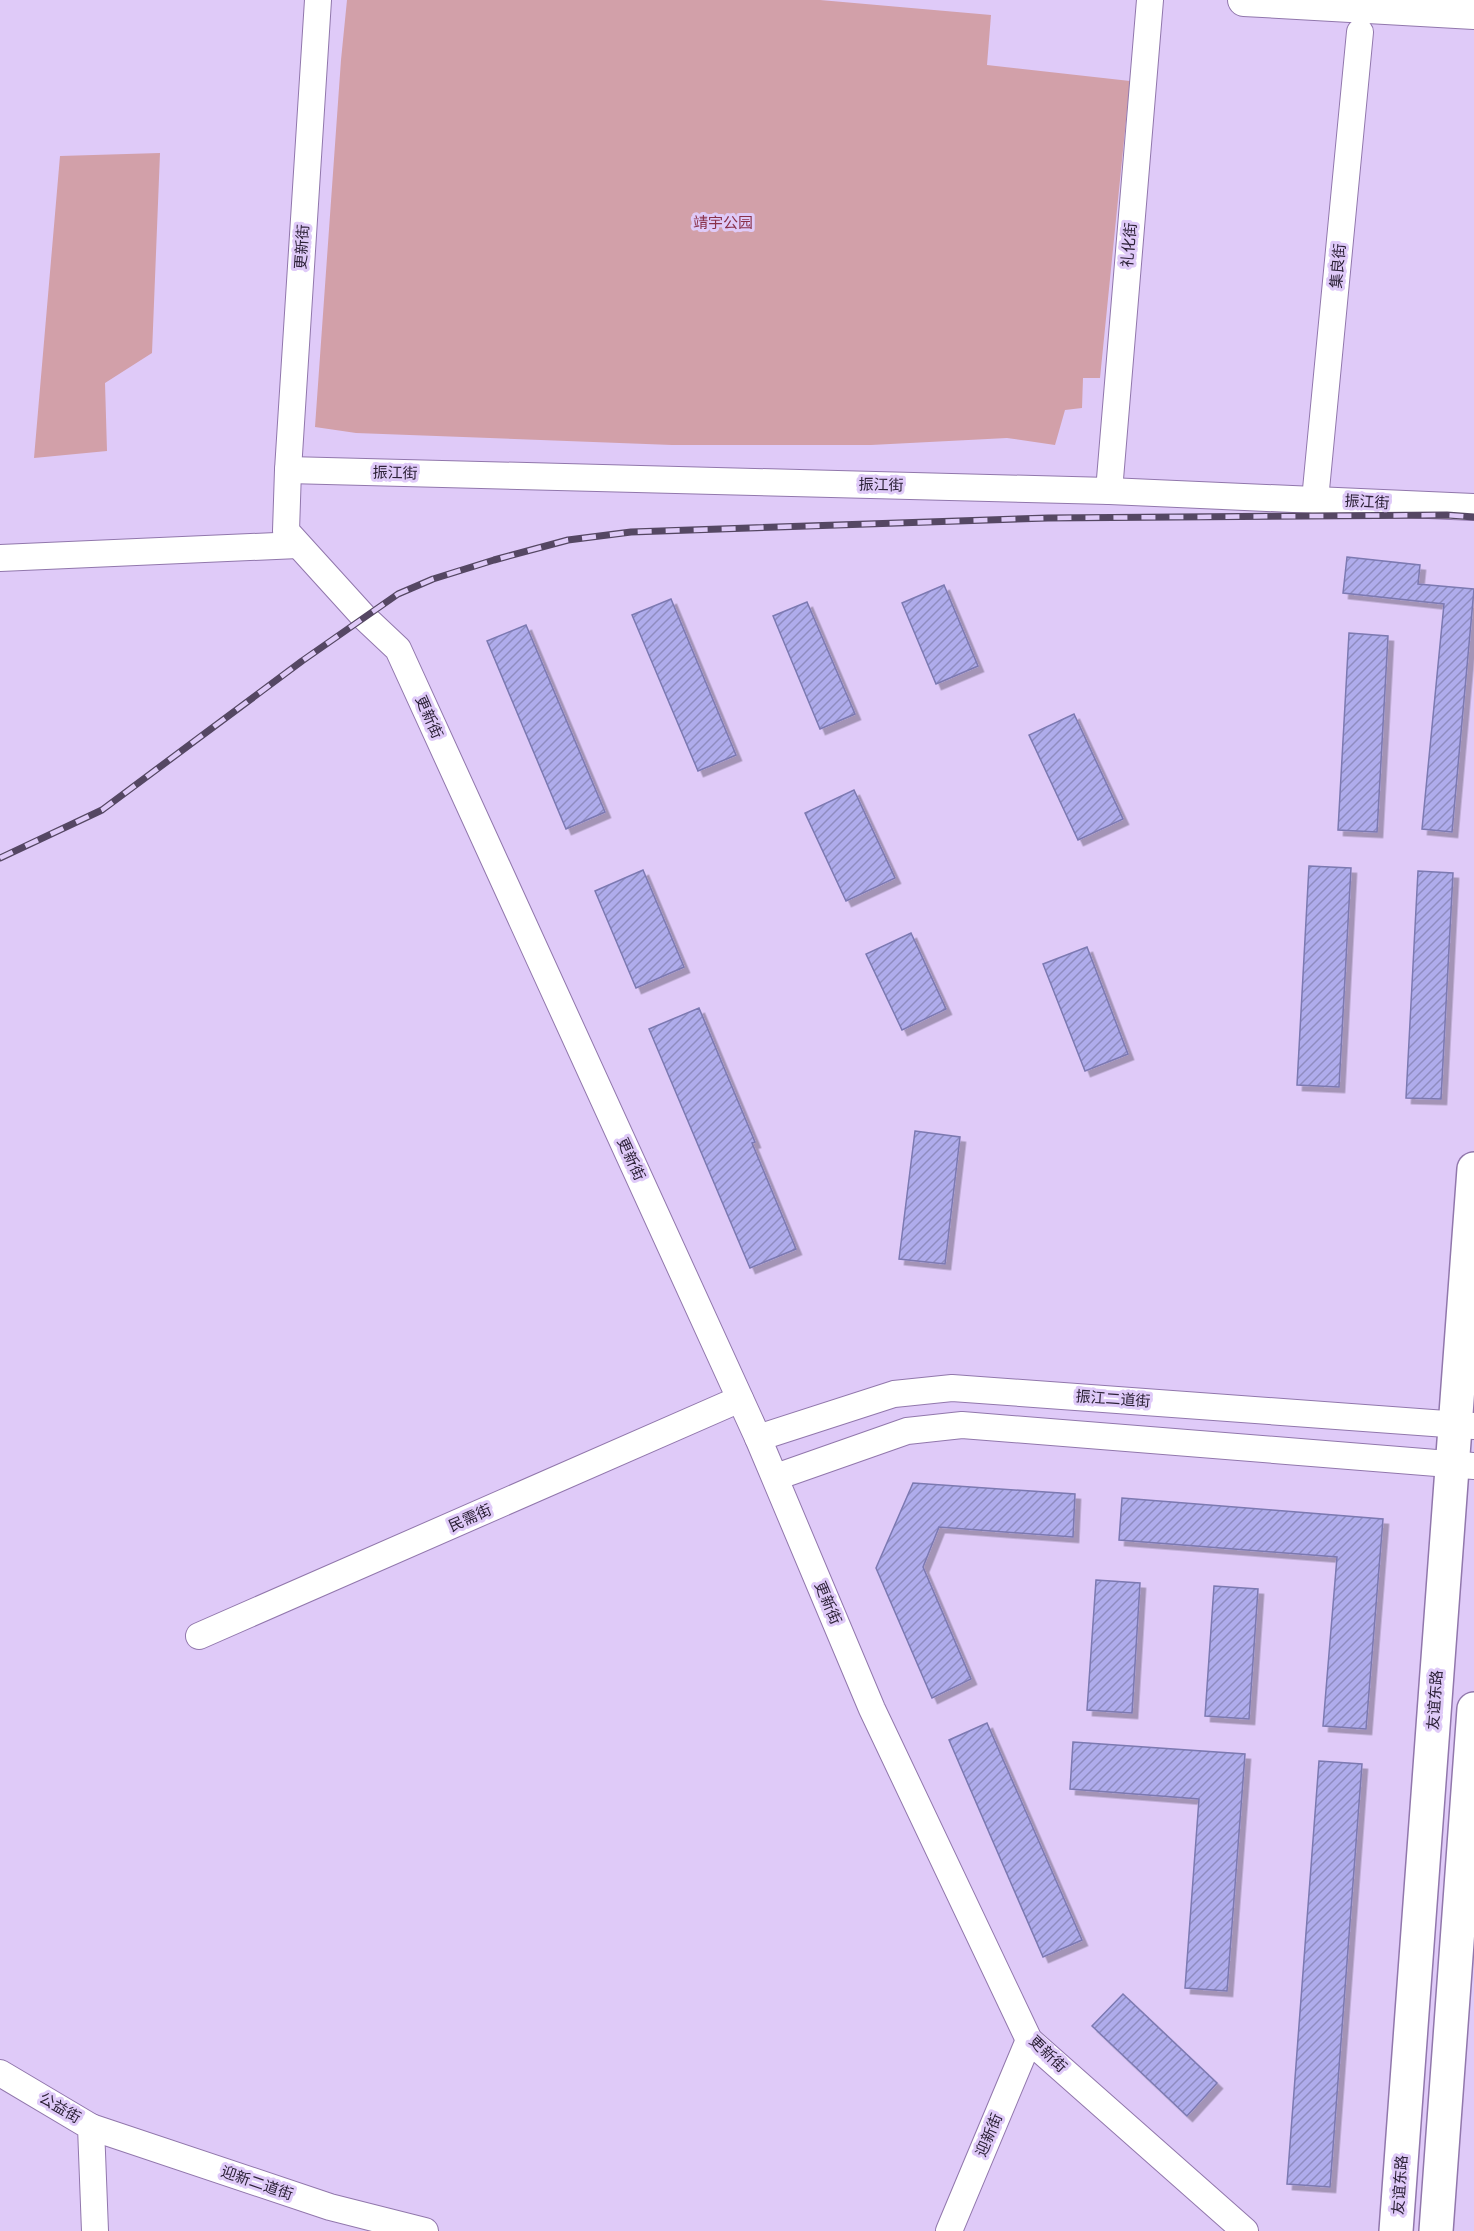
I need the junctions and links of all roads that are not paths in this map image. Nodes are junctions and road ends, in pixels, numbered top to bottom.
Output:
1 (318, 0) edge
2 (1150, 0) edge
3 (1245, 0) edge
4 (1474, 13) edge
5 (1360, 32) dead end
6 (288, 471) junction
7 (1109, 491) junction
8 (1315, 500) junction
9 (1474, 507) edge
10 (292, 538) junction
11 (0, 548) edge
12 (0, 558) edge
13 (1474, 1169) edge
14 (740, 1399) junction
15 (1465, 1426) edge
16 (758, 1438) junction
17 (1463, 1466) edge
18 (776, 1477) junction
19 (199, 1636) dead end
20 (1474, 1709) edge
21 (1029, 2040) junction
22 (0, 2073) edge
23 (91, 2127) junction
24 (95, 2231) edge
25 (425, 2231) edge
26 (949, 2231) edge
27 (1245, 2231) edge
28 (1396, 2231) edge
29 (1436, 2231) edge

1 - 6 street, 更新街
2 - 7 street, 礼化街
3 - 4 main road
5 - 8 street, 集良街
6 - 7 street, 振江街
6 - 10 street, 更新街
7 - 8 street, 振江街
8 - 9 street, 振江街
10 - 11 street
10 - 12 street
10 - 14 street, 更新街
13 - 15 highway, 友谊东路
14 - 16 street, 更新街
14 - 19 street, 民需街
15 - 16 street, 振江二道街
15 - 17 highway, 友谊东路
16 - 18 street, 更新街
17 - 18 street
17 - 28 highway, 友谊东路
18 - 21 street, 更新街
20 - 29 highway
21 - 26 street, 迎新街
21 - 27 street, 更新街
22 - 23 street, 公益街
23 - 24 street, 公益街
23 - 25 street, 迎新二道街

